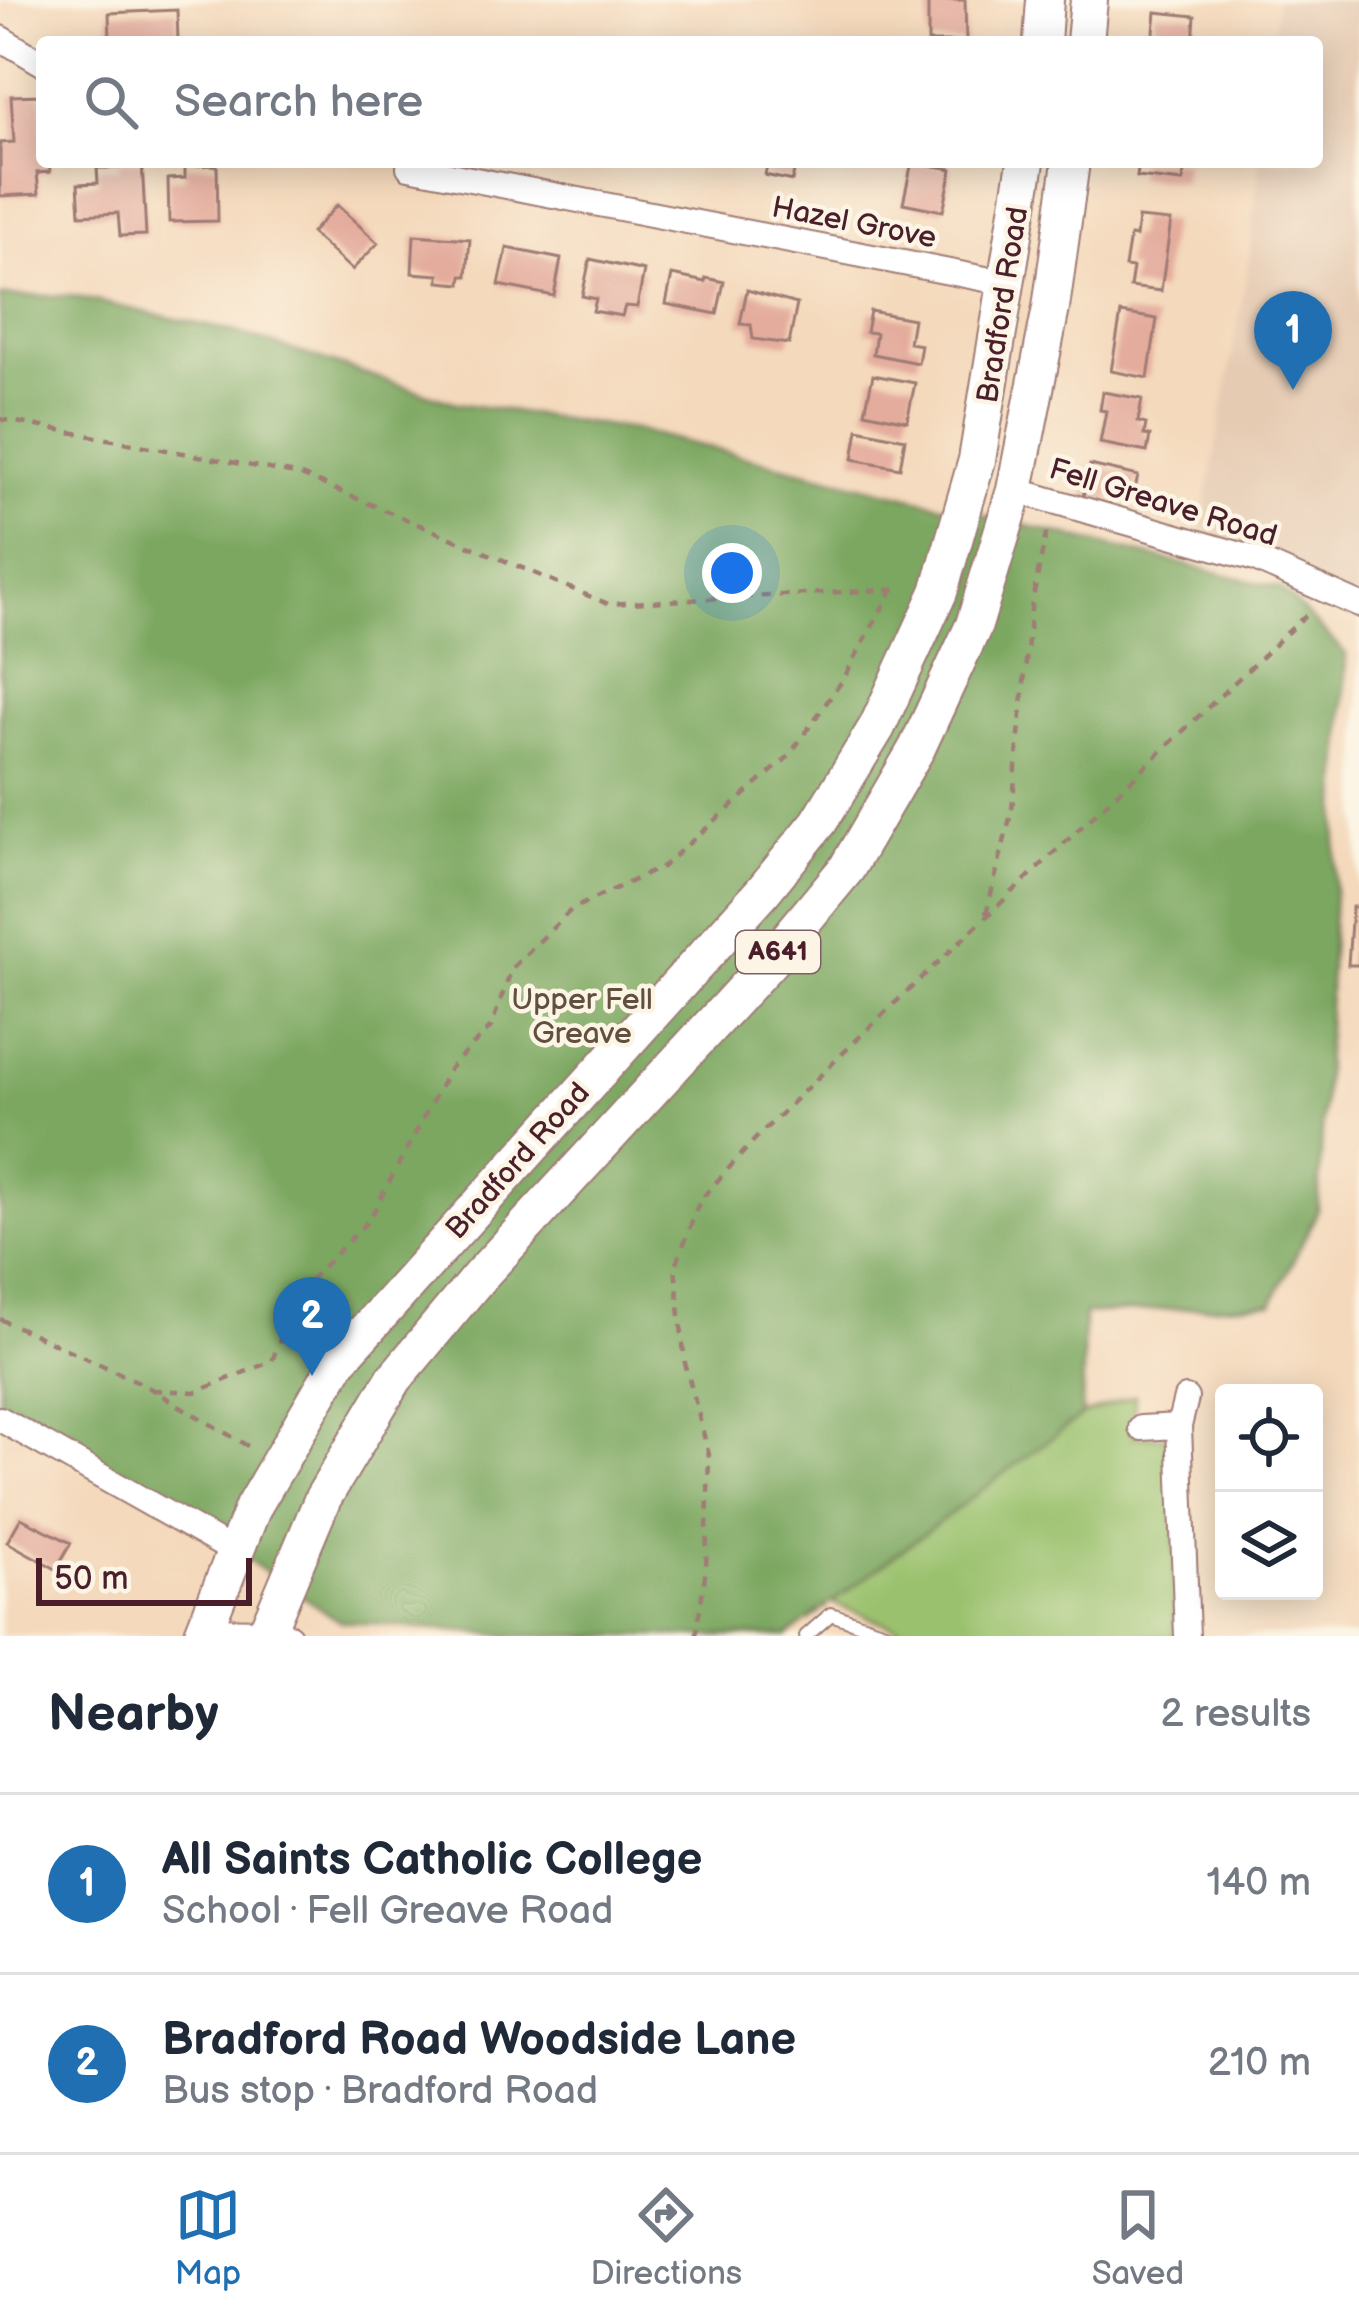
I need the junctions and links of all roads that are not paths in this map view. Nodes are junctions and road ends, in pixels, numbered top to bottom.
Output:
1 (1045, 0) edge
2 (1089, 0) edge
3 (1042, 36) edge
4 (1086, 36) edge
5 (0, 38) edge
6 (36, 59) edge
7 (414, 168) edge
8 (1025, 168) edge
9 (1070, 168) edge
10 (1006, 284) junction
11 (1015, 490) junction
12 (1359, 605) edge
13 (1186, 1398) dead end
14 (0, 1419) edge
15 (1179, 1426) junction
16 (1141, 1428) dead end
17 (236, 1552) junction
18 (203, 1633) edge
19 (274, 1634) edge
20 (806, 1636) edge
21 (896, 1636) edge
22 (1187, 1636) edge

1 - 3 main road
2 - 4 main road
5 - 6 street
7 - 10 street, Hazel Grove
8 - 10 main road, Bradford Road / A641
9 - 11 main road, Bradford Road / A641
10 - 17 main road, Bradford Road / A641
11 - 12 street, Fell Greave Road
11 - 19 main road, Bradford Road / A641
13 - 15 street
14 - 17 street
15 - 16 street
15 - 22 street
17 - 18 main road, Bradford Road / A641
18 - 19 street
20 - 21 lane

